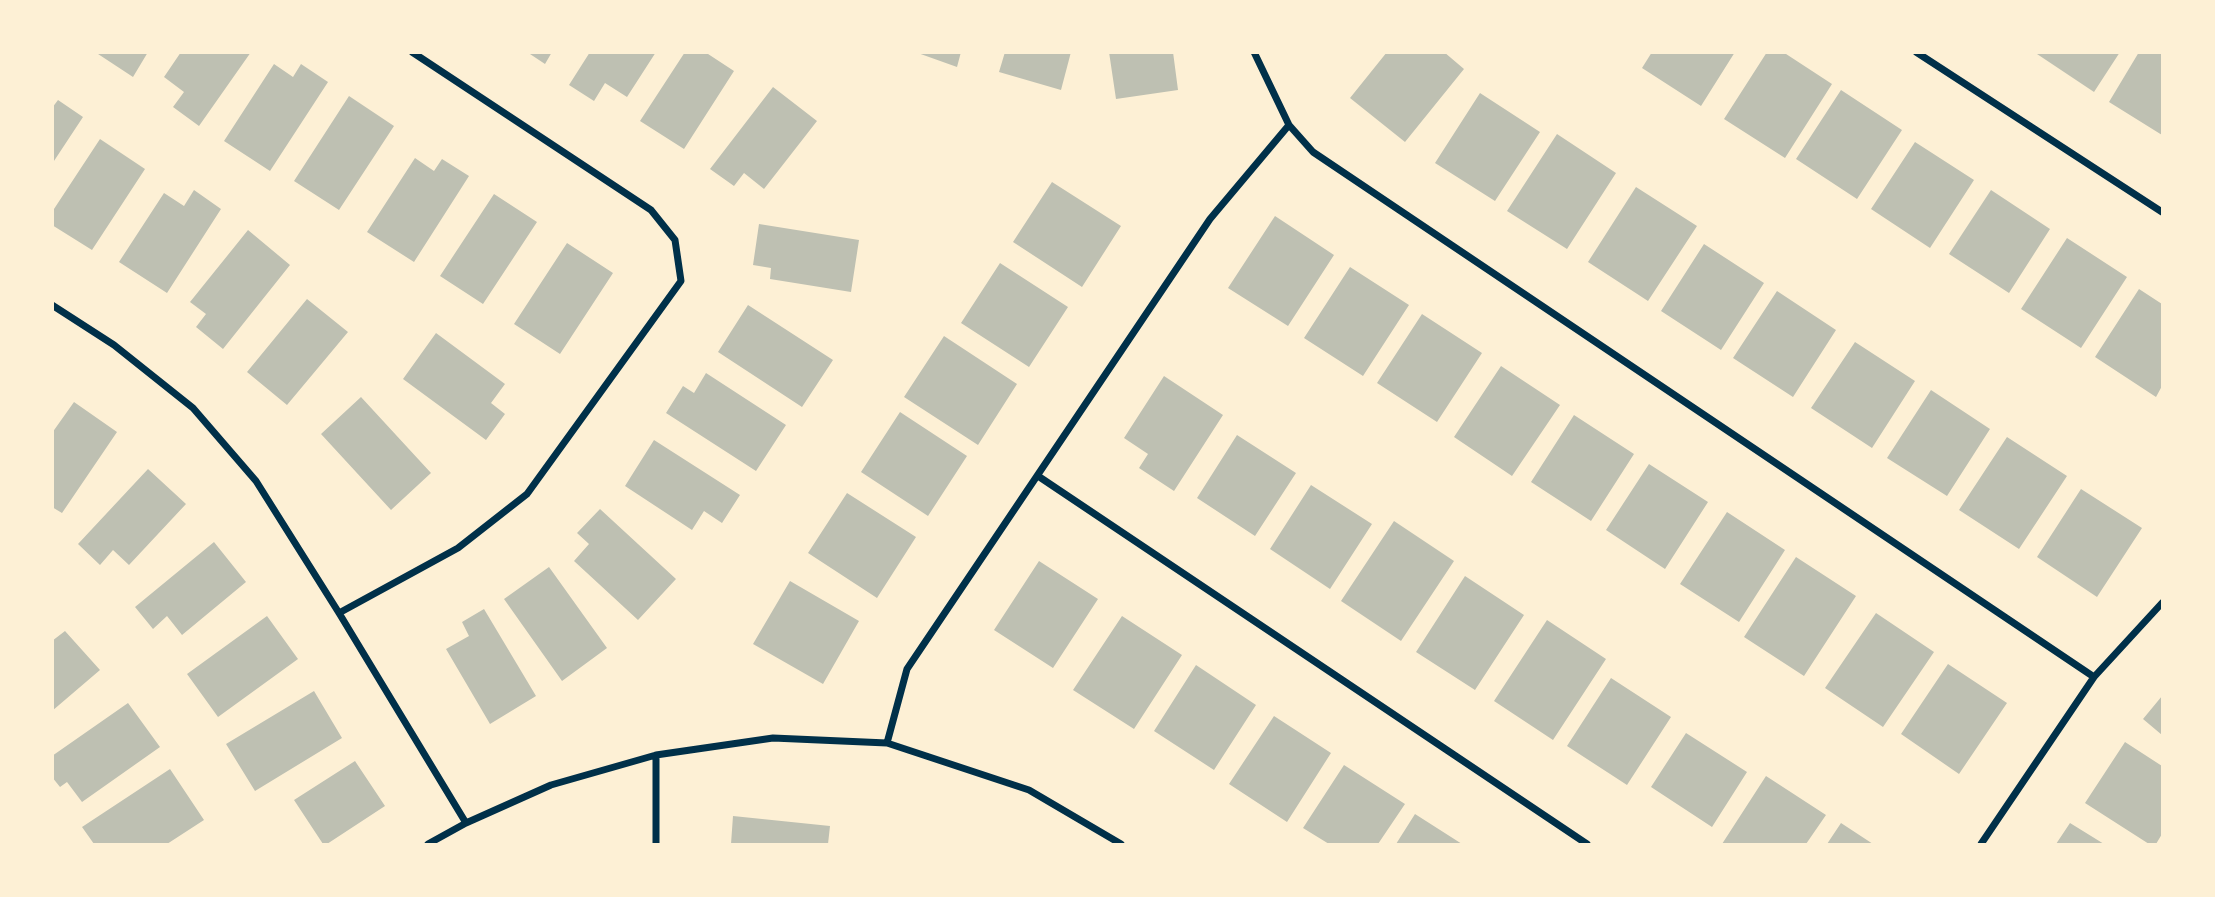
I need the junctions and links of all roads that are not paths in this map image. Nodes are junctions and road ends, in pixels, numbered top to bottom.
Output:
1 (412, 52) edge
2 (1254, 52) edge
3 (1916, 52) edge
4 (1289, 125) junction
5 (2162, 212) edge
6 (52, 305) edge
7 (1038, 475) junction
8 (2162, 603) edge
9 (339, 613) junction
10 (2094, 677) junction
11 (887, 743) junction
12 (656, 755) junction
13 (466, 823) junction
14 (428, 845) edge
15 (656, 845) edge
16 (1121, 845) edge
17 (1587, 845) edge
18 (1981, 845) edge

1 - 9 street
2 - 4 street
3 - 5 street
4 - 7 street
4 - 10 street
6 - 9 street
7 - 11 street
7 - 17 street
8 - 10 street
9 - 13 street
10 - 18 street
11 - 12 street
11 - 16 street
12 - 13 street
12 - 15 street
13 - 14 street

